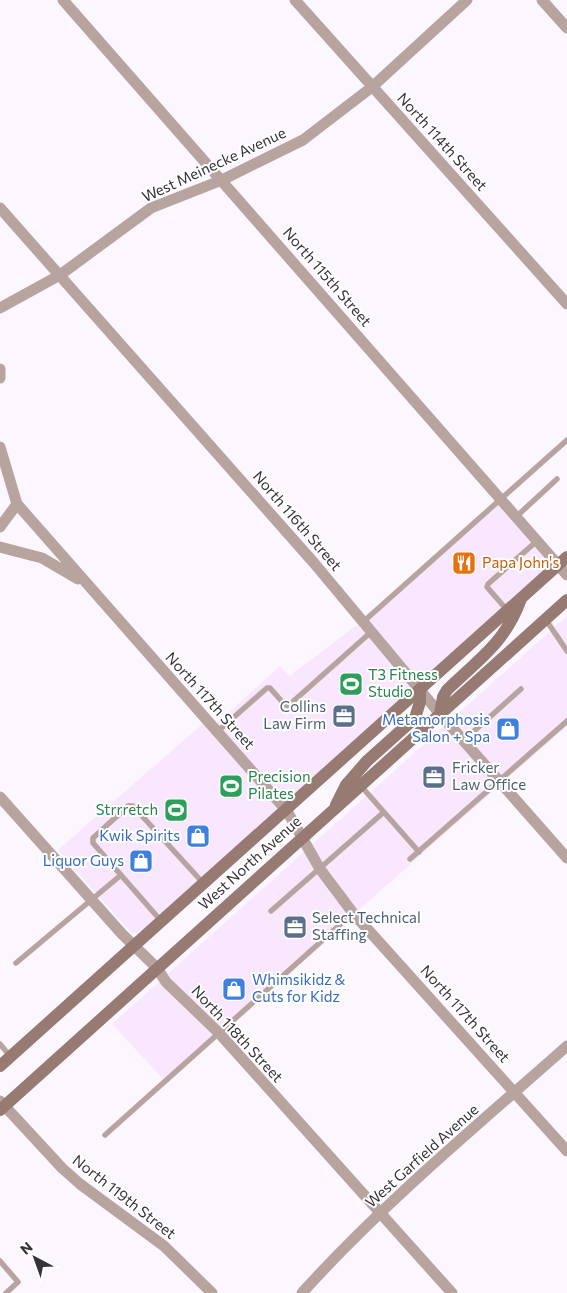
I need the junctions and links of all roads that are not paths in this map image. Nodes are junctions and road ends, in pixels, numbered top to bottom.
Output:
1 (63, 0) edge
2 (295, 0) edge
3 (467, 0) edge
4 (542, 0) edge
5 (567, 28) edge
6 (372, 87) junction
7 (222, 180) junction
8 (0, 208) edge
9 (60, 275) junction
10 (567, 304) edge
11 (0, 308) edge
12 (0, 369) edge
13 (0, 378) edge
14 (567, 440) edge
15 (0, 447) edge
16 (557, 479) dead end
17 (502, 499) junction
18 (17, 504) junction
19 (517, 516) junction
20 (0, 527) edge
21 (538, 540) junction
22 (0, 547) edge
23 (562, 561) edge
24 (567, 574) edge
25 (84, 582) junction
26 (523, 596) junction
27 (567, 600) edge
28 (507, 610) junction
29 (545, 619) junction
30 (363, 622) junction
31 (371, 632) junction
32 (567, 652) edge
33 (521, 689) dead end
34 (420, 690) junction
35 (440, 714) junction
36 (567, 721) edge
37 (218, 732) junction
38 (464, 740) junction
39 (500, 782) junction
40 (361, 786) junction
41 (0, 796) edge
42 (286, 810) junction
43 (334, 811) junction
44 (384, 812) junction
45 (302, 838) junction
46 (419, 852) junction
47 (567, 858) edge
48 (410, 860) dead end
49 (320, 869) junction
50 (121, 875) junction
51 (204, 884) junction
52 (92, 900) junction
53 (271, 910) dead end
54 (353, 913) junction
55 (162, 922) junction
56 (134, 946) junction
57 (16, 963) dead end
58 (157, 968) junction
59 (219, 1033) junction
60 (0, 1044) edge
61 (567, 1046) edge
62 (11, 1056) junction
63 (0, 1066) edge
64 (515, 1092) junction
65 (2, 1106) edge
66 (105, 1135) dead end
67 (567, 1151) edge
68 (380, 1214) junction
69 (0, 1261) edge
70 (6, 1293) edge
71 (212, 1293) edge
72 (302, 1293) edge
73 (452, 1293) edge

1 - 7 street, North 115th Street
2 - 6 street, North 114th Street
3 - 6 street, West Meinecke Avenue
4 - 5 street
6 - 7 street, West Meinecke Avenue
6 - 10 street, North 114th Street
7 - 9 street, West Meinecke Avenue
7 - 17 street, North 115th Street
8 - 9 street, North 116th Street
9 - 11 street
9 - 30 street, North 116th Street
12 - 13 street
14 - 17 lane
15 - 18 street, North 117th Street
16 - 19 lane
17 - 19 street, North 115th Street
17 - 30 lane
18 - 20 street
18 - 25 street, North 117th Street
19 - 21 street, North 115th Street
21 - 23 street, North 115th Street
21 - 28 lane
22 - 25 street
23 - 24 street, North 115th Street
23 - 26 main road, West North Avenue
25 - 37 street, North 117th Street
26 - 28 main road, West North Avenue
26 - 35 main road
27 - 29 main road, West North Avenue
28 - 34 main road, West North Avenue
29 - 32 lane
29 - 35 main road, West North Avenue
30 - 31 street, North 116th Street
31 - 34 street, North 116th Street
31 - 37 lane
33 - 38 lane
34 - 35 street, North 116th Street
34 - 42 main road, West North Avenue
34 - 43 main road
35 - 38 street, North 116th Street
35 - 40 main road, West North Avenue
36 - 39 lane
37 - 42 street, North 117th Street
38 - 39 street, North 116th Street
39 - 46 lane
39 - 47 street, North 116th Street
40 - 43 main road, West North Avenue
40 - 44 lane
41 - 52 street, North 118th Street
42 - 45 street, North 117th Street
42 - 51 main road, West North Avenue
43 - 45 main road, West North Avenue
44 - 46 lane
44 - 49 lane
45 - 49 street, North 117th Street
45 - 58 main road, West North Avenue
46 - 48 lane
49 - 53 lane
49 - 54 street, North 117th Street
50 - 51 lane
50 - 52 lane
50 - 55 lane
51 - 55 main road, West North Avenue
52 - 56 street, North 118th Street
52 - 57 lane
54 - 59 lane
54 - 64 street, North 117th Street
55 - 56 main road, West North Avenue
56 - 58 street, North 118th Street
56 - 62 main road, West North Avenue
58 - 59 street, North 118th Street
58 - 65 main road, West North Avenue
59 - 66 lane
59 - 68 street, North 118th Street
60 - 62 lane
61 - 64 street, West Garfield Avenue
62 - 63 main road, West North Avenue
64 - 67 street, North 117th Street
64 - 68 street, West Garfield Avenue
65 - 71 street, North 119th Street
68 - 72 street, West Garfield Avenue
68 - 73 street, North 118th Street
69 - 70 lane

